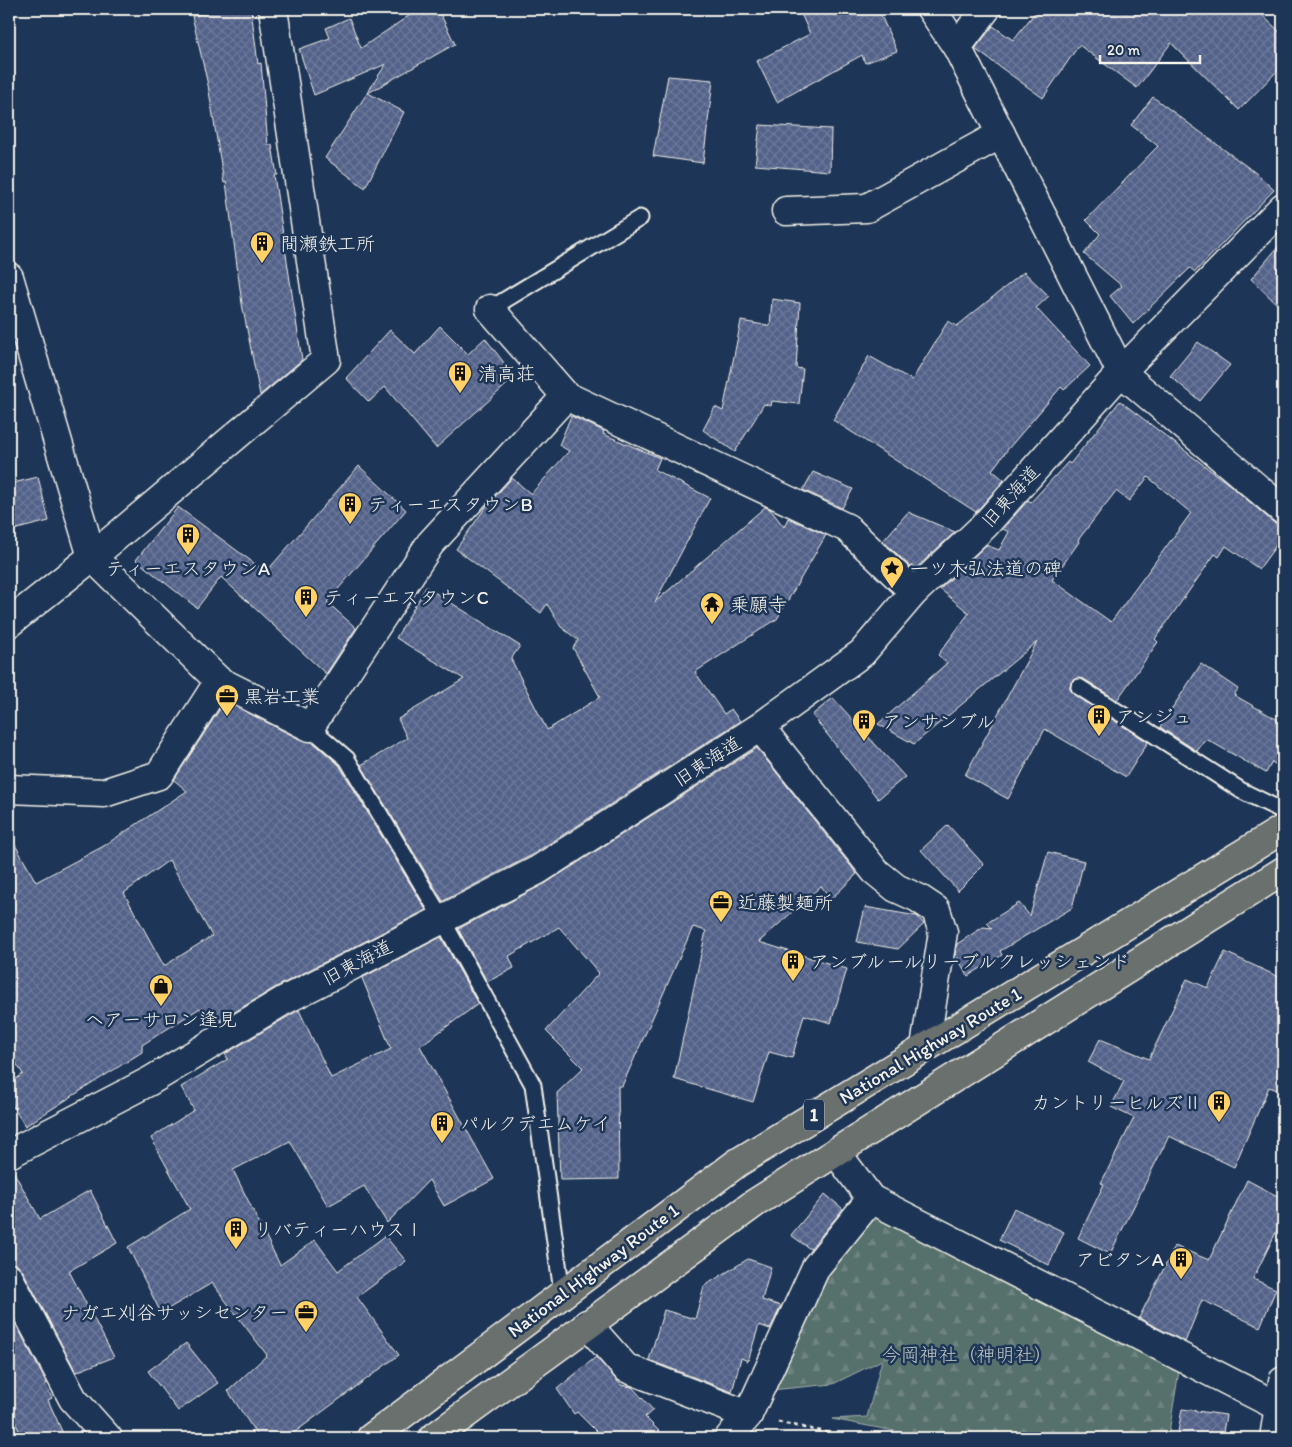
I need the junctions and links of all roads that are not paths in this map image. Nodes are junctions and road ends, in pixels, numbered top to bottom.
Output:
1 (273, 9) edge
2 (930, 9) edge
3 (986, 9) edge
4 (957, 47) junction
5 (1001, 134) junction
6 (1283, 207) edge
7 (786, 211) dead end
8 (640, 218) dead end
9 (9, 277) edge
10 (490, 309) joint
11 (1121, 372) junction
12 (566, 396) junction
13 (1283, 510) edge
14 (92, 557) junction
15 (914, 592) junction
16 (9, 623) edge
17 (219, 681) junction
18 (1079, 687) dead end
19 (310, 727) junction
20 (760, 727) junction
21 (9, 789) edge
22 (1283, 811) edge
23 (1283, 829) edge
24 (1283, 871) edge
25 (441, 918) junction
26 (925, 1047) junction
27 (836, 1152) junction
28 (9, 1154) edge
29 (871, 1199) junction
30 (9, 1278) edge
31 (562, 1292) junction
32 (587, 1324) junction
33 (1281, 1394) edge
34 (748, 1415) junction
35 (108, 1438) edge
36 (371, 1438) edge
37 (433, 1438) edge
38 (728, 1438) edge
39 (1274, 1438) edge

1 - 14 street
2 - 4 street
3 - 4 street
4 - 5 street
5 - 7 street
5 - 11 street
6 - 11 street, 旧東海道
8 - 10 lane
9 - 14 street
10 - 12 street
11 - 13 street
11 - 15 street, 旧東海道
12 - 15 street
12 - 19 street
14 - 16 street
14 - 17 street
15 - 20 street, 旧東海道
17 - 19 street
17 - 21 street
18 - 22 lane
19 - 25 lane
20 - 25 street, 旧東海道
20 - 26 street
23 - 26 highway, National Highway Route 1 / 1
24 - 27 highway, National Highway Route 1 / 1
25 - 28 street, 旧東海道
25 - 31 lane
26 - 31 highway, National Highway Route 1 / 1
27 - 29 street
27 - 32 highway, National Highway Route 1 / 1
29 - 33 street
29 - 34 street
30 - 35 street
31 - 36 highway, National Highway Route 1 / 1
32 - 34 street
32 - 37 highway, National Highway Route 1 / 1
33 - 39 street
34 - 38 street

